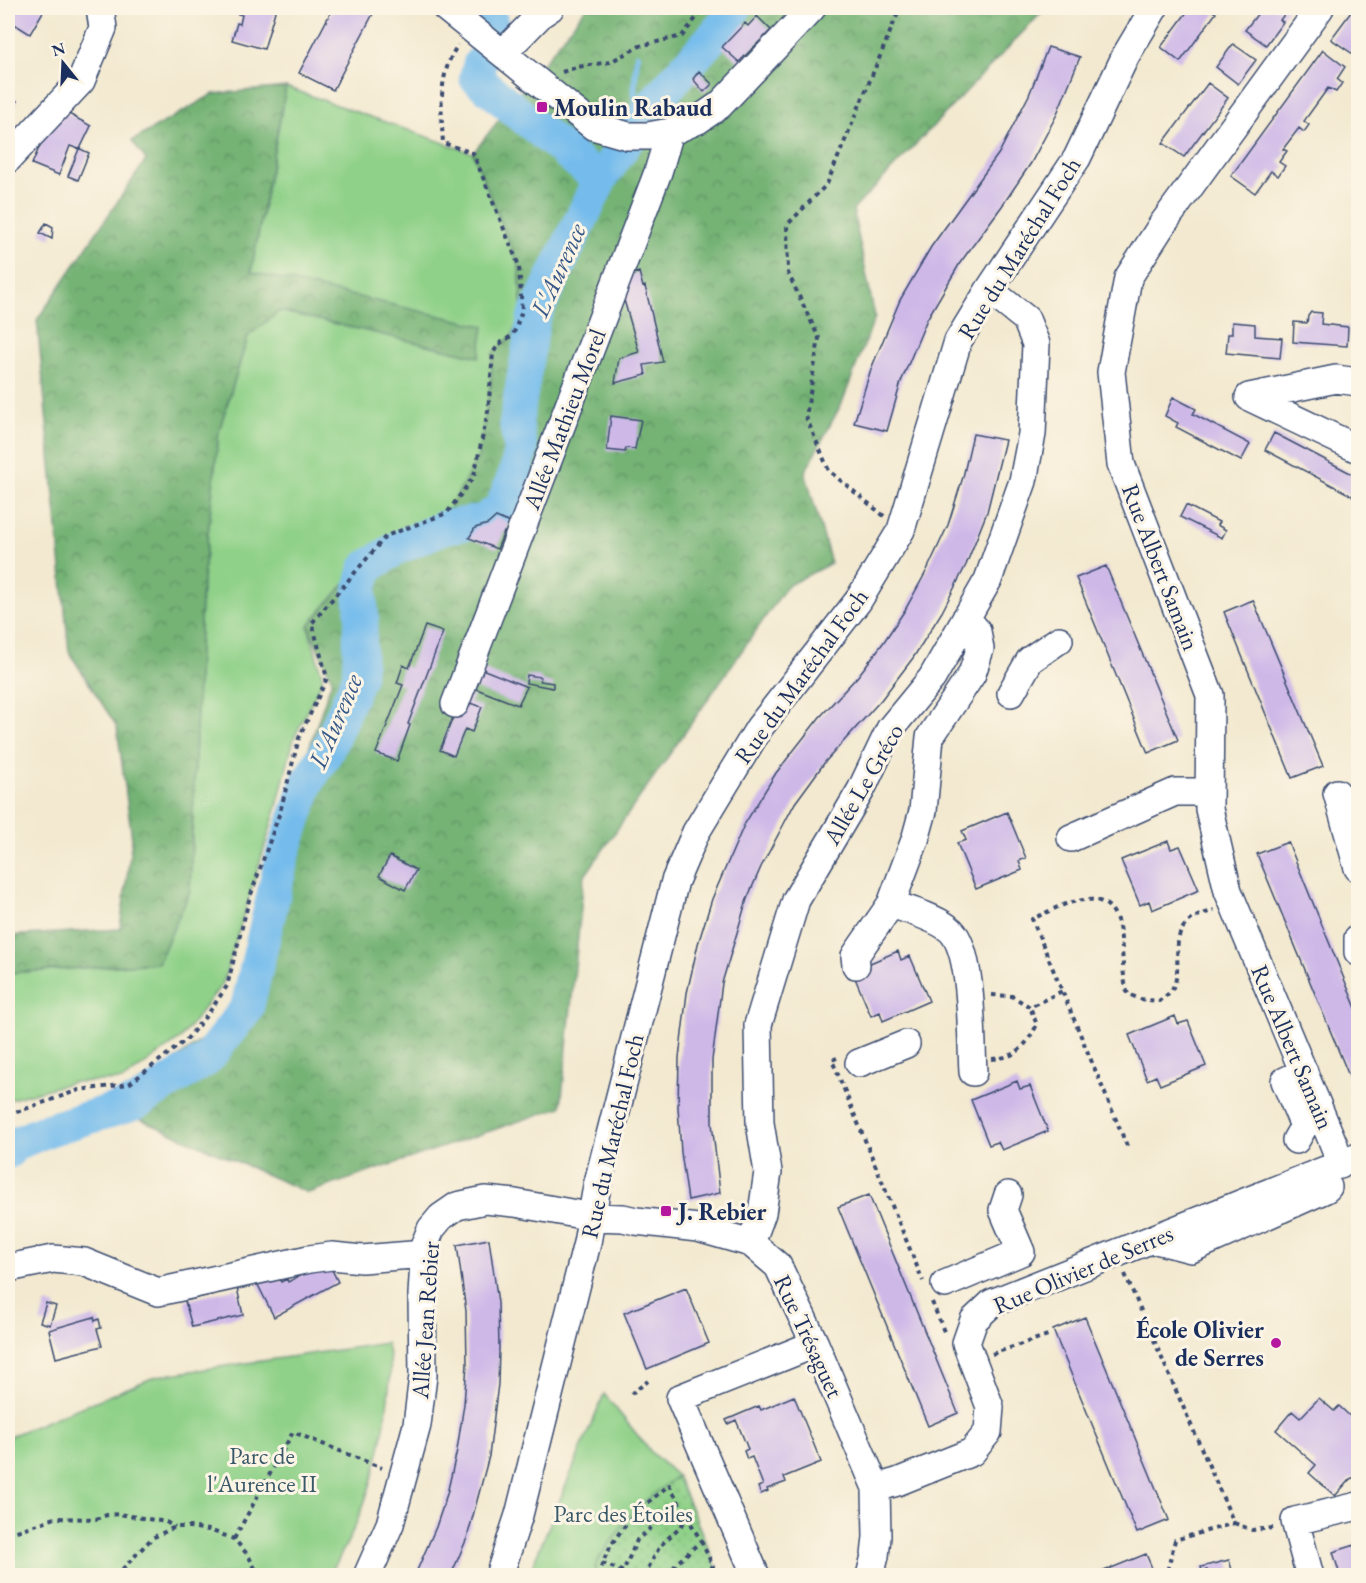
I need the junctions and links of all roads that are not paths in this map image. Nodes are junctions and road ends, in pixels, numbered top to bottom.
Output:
1 (100, 8) edge
2 (446, 8) edge
3 (550, 8) edge
4 (812, 8) edge
5 (1154, 8) edge
6 (1320, 8) edge
7 (503, 53) junction
8 (659, 134) junction
9 (8, 159) edge
10 (989, 290) junction
11 (1359, 382) edge
12 (1359, 449) edge
13 (966, 618) junction
14 (1059, 640) dead end
15 (1011, 693) dead end
16 (455, 704) dead end
17 (1209, 792) junction
18 (1337, 793) dead end
19 (1071, 838) dead end
20 (1359, 868) edge
21 (891, 904) junction
22 (1359, 938) edge
23 (1359, 951) edge
24 (856, 965) dead end
25 (906, 1044) dead end
26 (851, 1059) road end
27 (973, 1072) dead end
28 (1304, 1072) junction
29 (1296, 1140) dead end
30 (1349, 1161) edge
31 (1008, 1195) dead end
32 (593, 1218) junction
33 (751, 1244) junction
34 (424, 1254) junction
35 (996, 1262) junction
36 (8, 1268) edge
37 (933, 1288) road end
38 (1011, 1295) junction
39 (815, 1344) junction
40 (876, 1488) junction
41 (1359, 1506) edge
42 (367, 1575) edge
43 (499, 1575) edge
44 (756, 1575) edge
45 (870, 1575) edge
46 (1310, 1575) edge

1 - 9 street
2 - 7 street
3 - 7 street
4 - 8 street
5 - 10 street, Rue du Maréchal Foch
6 - 17 street, Rue Albert Samain
7 - 8 street
8 - 16 street, Allée Mathieu Morel
10 - 13 street, Allée Le Gréco
10 - 32 street, Rue du Maréchal Foch
11 - 12 street
13 - 21 street
13 - 33 street, Allée Le Gréco
14 - 15 street
17 - 19 street
17 - 28 street, Rue Albert Samain
18 - 20 street
21 - 24 street
21 - 27 street
22 - 23 street
25 - 26 street
28 - 29 street
28 - 30 street, Rue Albert Samain
30 - 38 street, Rue Olivier de Serres
31 - 35 street
32 - 33 street, Rue Trésaguet
32 - 34 street, Allée Jean Rebier
32 - 43 street, Rue du Maréchal Foch
33 - 39 street, Rue Trésaguet
34 - 36 street
34 - 42 street, Allée Jean Rebier
35 - 37 street
35 - 38 street
38 - 40 street, Rue Olivier de Serres
39 - 40 street, Rue Trésaguet
39 - 44 street
40 - 45 street
41 - 46 street

